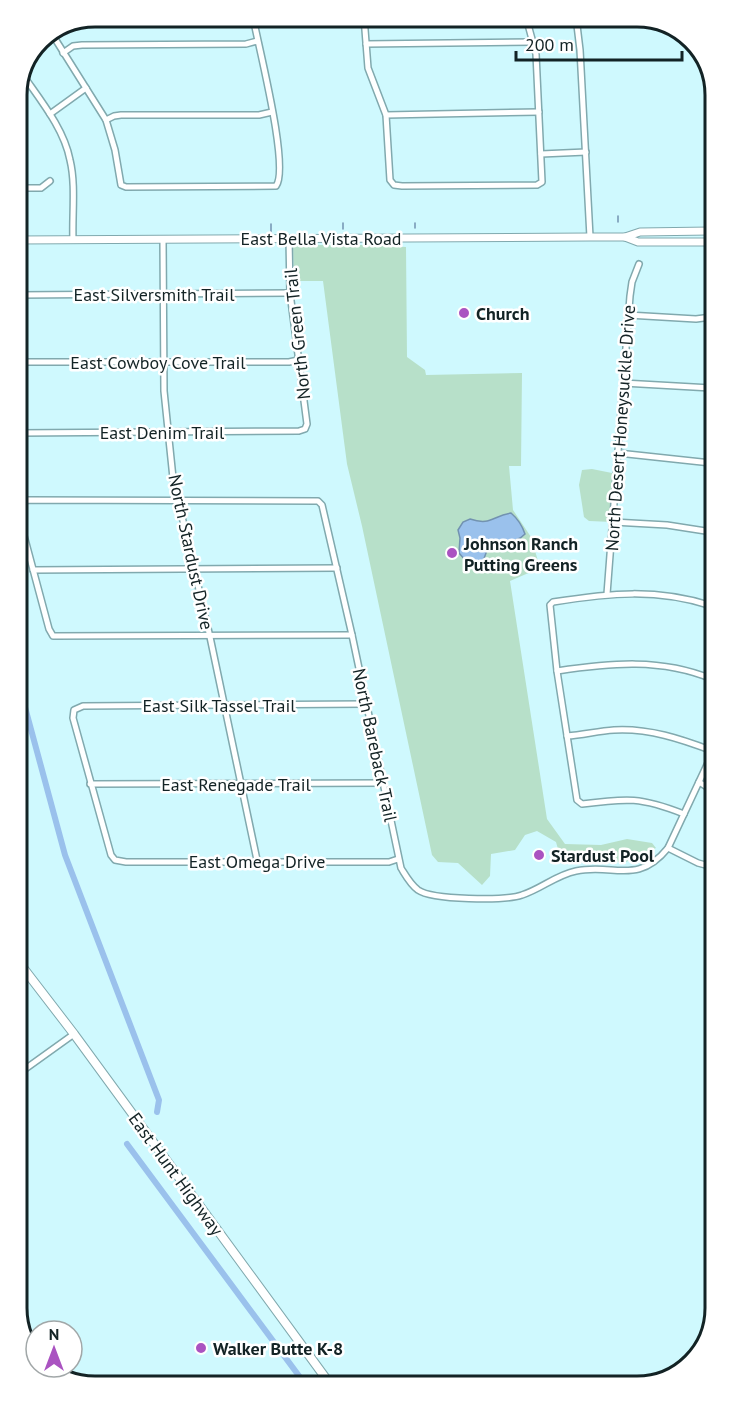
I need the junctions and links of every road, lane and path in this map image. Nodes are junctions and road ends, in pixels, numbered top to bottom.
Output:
1 (255, 27) edge
2 (365, 27) edge
3 (529, 27) edge
4 (577, 27) edge
5 (55, 40) edge
6 (257, 41) junction
7 (534, 42) junction
8 (366, 44) junction
9 (63, 53) junction
10 (28, 81) edge
11 (86, 88) junction
12 (272, 112) junction
13 (539, 112) junction
14 (50, 114) junction
15 (386, 115) junction
16 (106, 120) junction
17 (586, 152) junction
18 (541, 154) junction
19 (50, 181) dead end
20 (27, 188) edge
21 (705, 231) edge
22 (590, 237) junction
23 (625, 237) junction
24 (289, 238) junction
25 (163, 239) junction
26 (27, 240) edge
27 (73, 240) junction
28 (705, 242) edge
29 (639, 264) dead end
30 (163, 293) junction
31 (290, 293) junction
32 (27, 295) edge
33 (628, 315) junction
34 (705, 317) edge
35 (298, 360) junction
36 (27, 362) edge
37 (164, 362) junction
38 (623, 383) junction
39 (705, 388) edge
40 (305, 429) joint
41 (168, 432) junction
42 (27, 433) edge
43 (618, 453) junction
44 (705, 462) edge
45 (177, 499) junction
46 (27, 501) edge
47 (613, 522) junction
48 (705, 531) edge
49 (27, 547) edge
50 (193, 568) junction
51 (337, 568) junction
52 (33, 570) junction
53 (607, 594) junction
54 (705, 604) edge
55 (352, 636) junction
56 (210, 637) junction
57 (557, 670) junction
58 (705, 677) edge
59 (365, 704) junction
60 (224, 705) junction
61 (567, 736) junction
62 (705, 749) edge
63 (705, 769) edge
64 (699, 782) junction
65 (383, 783) junction
66 (90, 784) junction
67 (240, 784) junction
68 (705, 786) edge
69 (684, 814) junction
70 (668, 848) junction
71 (398, 859) junction
72 (257, 860) junction
73 (705, 865) edge
74 (27, 973) edge
75 (74, 1034) junction
76 (27, 1068) edge
77 (324, 1376) edge

1 - 6 street
2 - 8 street
3 - 7 street
4 - 17 street
5 - 9 street
6 - 9 street
6 - 12 street
7 - 8 street
7 - 13 street
8 - 15 street
9 - 11 street
10 - 14 street
11 - 14 street
11 - 16 street
12 - 16 street
12 - 16 street
13 - 15 street
13 - 18 street
14 - 27 street
15 - 18 street
17 - 18 street
17 - 22 street
19 - 20 street
21 - 23 street, East Bella Vista Road
22 - 23 street, East Bella Vista Road
22 - 24 street, East Bella Vista Road
23 - 28 street, East Bella Vista Road
24 - 25 street, East Bella Vista Road
24 - 31 street, North Green Trail
25 - 27 street, East Bella Vista Road
25 - 30 street, North Stardust Drive
26 - 27 street, East Bella Vista Road
29 - 33 street, North Desert Honeysuckle Drive
30 - 31 street, East Silversmith Trail
30 - 32 street, East Silversmith Trail
30 - 37 street, North Stardust Drive
31 - 35 street, North Green Trail
33 - 34 street
33 - 38 street, North Desert Honeysuckle Drive
35 - 37 street, East Cowboy Cove Trail
35 - 40 street, North Green Trail
36 - 37 street, East Cowboy Cove Trail
37 - 41 street, North Stardust Drive
38 - 39 street
38 - 43 street, North Desert Honeysuckle Drive
40 - 41 street, East Denim Trail
41 - 42 street, East Denim Trail
41 - 45 street, North Stardust Drive
43 - 44 street
43 - 47 street, North Desert Honeysuckle Drive
45 - 46 street
45 - 50 street, North Stardust Drive
45 - 51 street, North Bareback Trail
47 - 48 street
47 - 53 street, North Desert Honeysuckle Drive
49 - 52 street
50 - 51 street
50 - 52 street
50 - 56 street, North Stardust Drive
51 - 55 street, North Bareback Trail
52 - 56 street
53 - 54 street
53 - 57 street
55 - 56 street
55 - 59 street, North Bareback Trail
56 - 60 street, North Stardust Drive
57 - 58 street
57 - 61 street
59 - 60 street, East Silk Tassel Trail
59 - 65 street, North Bareback Trail
60 - 66 street, East Silk Tassel Trail
60 - 67 street, North Stardust Drive
61 - 62 street
61 - 69 street
63 - 64 street
64 - 68 street
64 - 69 street
65 - 67 street, East Renegade Trail
65 - 71 street, North Bareback Trail
66 - 67 street, East Renegade Trail
66 - 72 street, East Omega Drive
67 - 72 street, North Stardust Drive
69 - 70 street
70 - 71 street, North Bareback Trail
70 - 73 street
71 - 72 street, East Omega Drive
74 - 75 main road, East Hunt Highway
75 - 76 street
75 - 77 main road, East Hunt Highway

